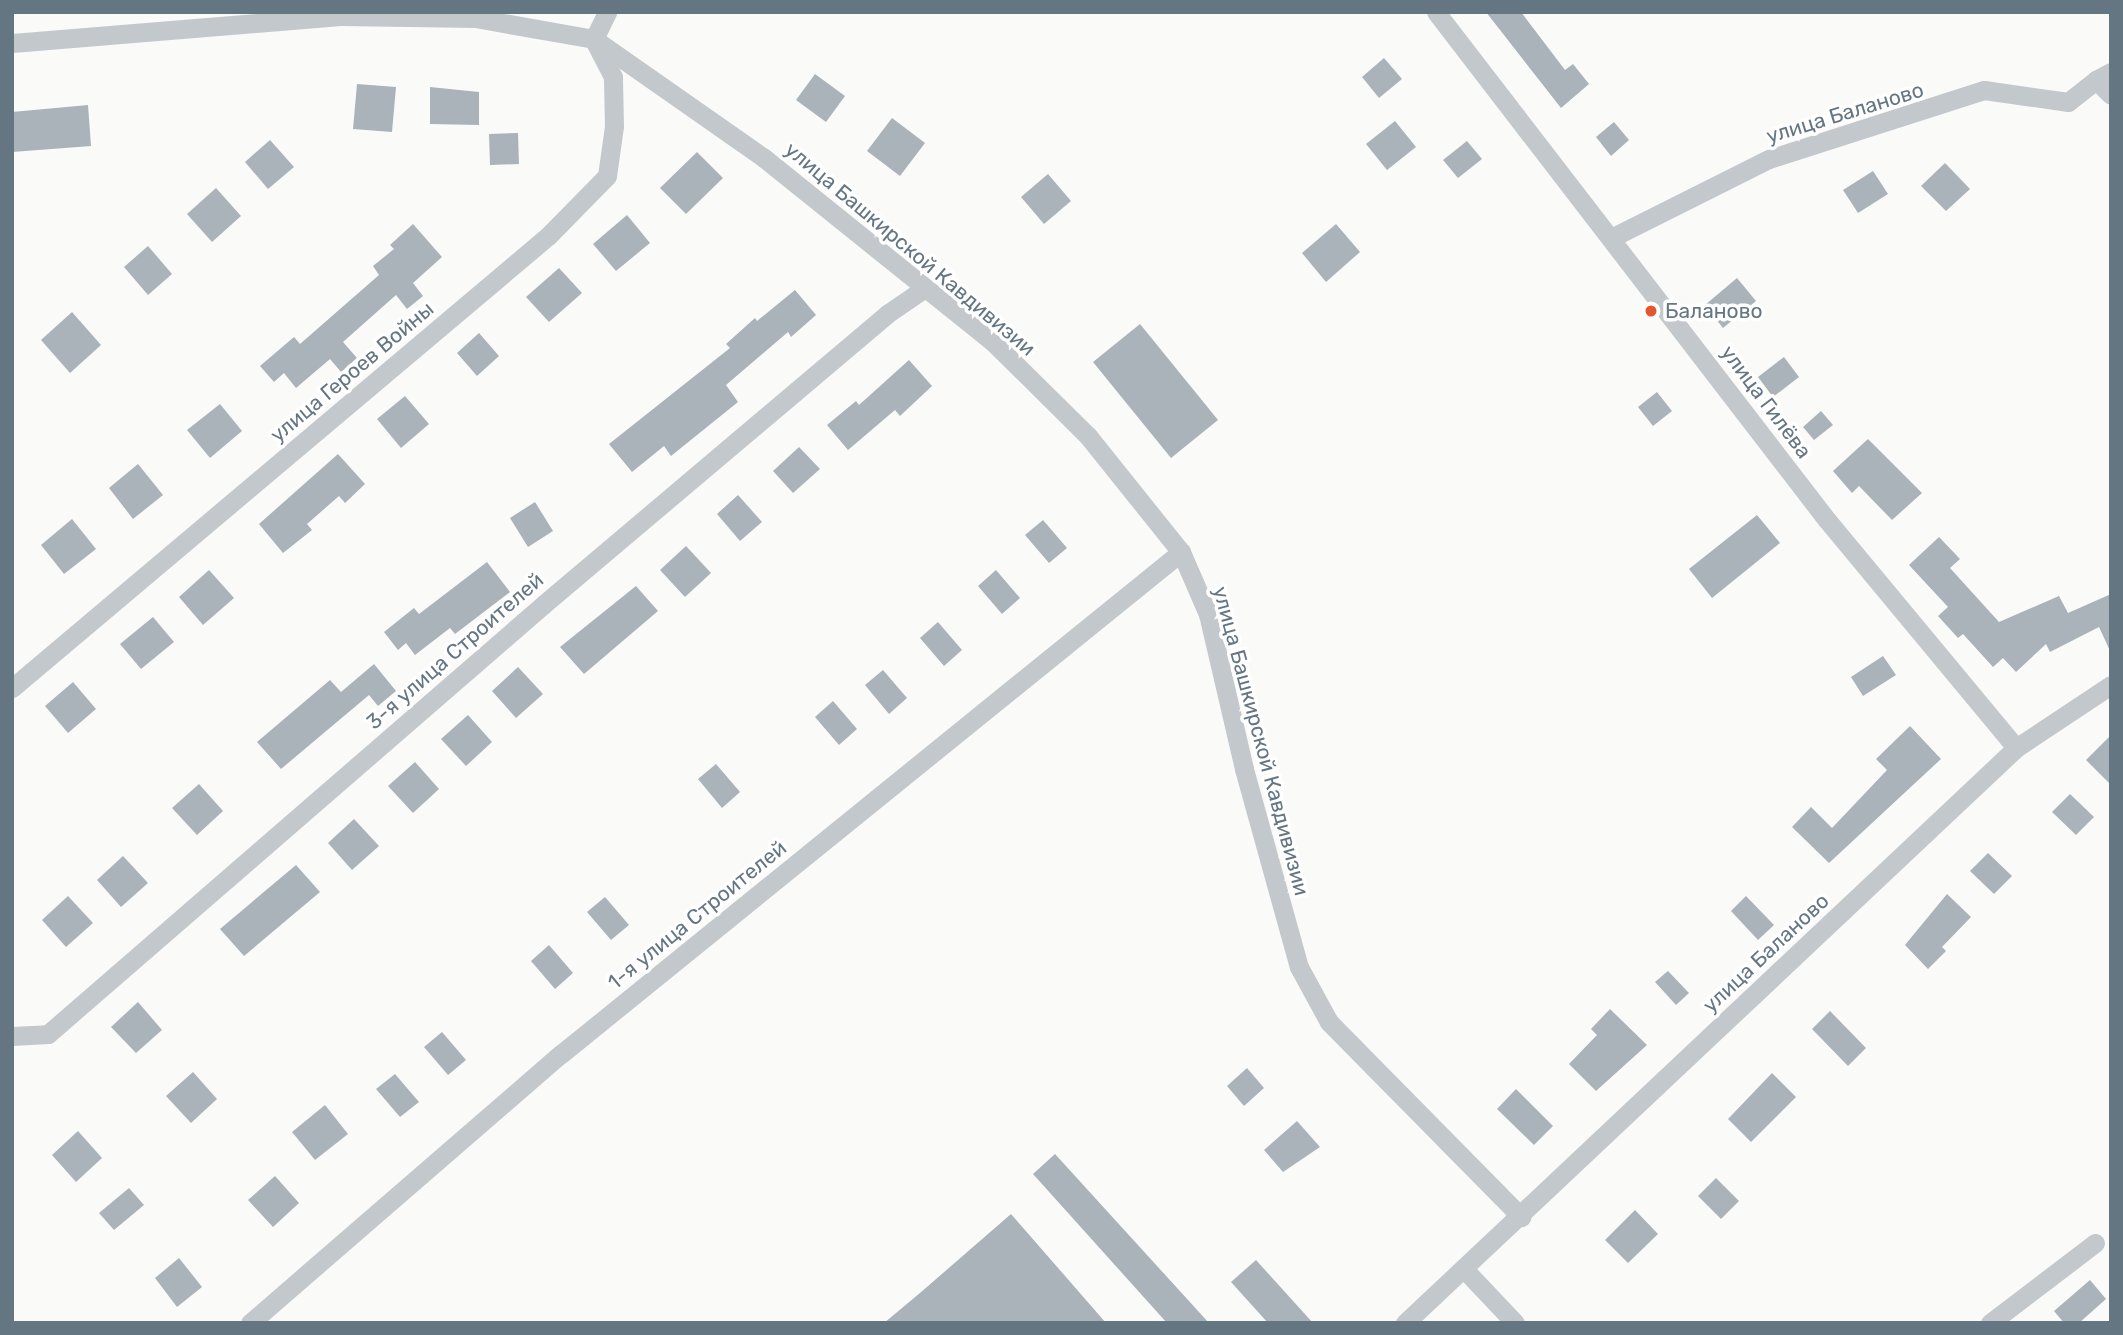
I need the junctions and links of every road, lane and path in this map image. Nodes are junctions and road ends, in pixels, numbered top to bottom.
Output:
1 (607, 12) edge
2 (1436, 12) edge
3 (594, 39) junction
4 (12, 43) edge
5 (2103, 76) edge
6 (2111, 95) edge
7 (1613, 237) junction
8 (925, 288) junction
9 (1181, 552) junction
10 (2111, 685) edge
11 (12, 688) edge
12 (2016, 748) junction
13 (12, 1036) edge
14 (1521, 1217) junction
15 (2095, 1243) dead end
16 (1464, 1269) junction
17 (250, 1323) edge
18 (1405, 1323) edge
19 (1515, 1323) edge
20 (1990, 1323) edge

1 - 3 street
2 - 7 street, улица Гилёва
3 - 4 street, улица Башкирской Кавдивизии
3 - 8 street, улица Башкирской Кавдивизии
3 - 11 street, улица Героев Войны
5 - 6 street, улица Баланово
5 - 7 street, улица Баланово
7 - 12 street, улица Гилёва
8 - 9 street, улица Башкирской Кавдивизии
8 - 13 street, 3-я улица Строителей
9 - 14 street, улица Башкирской Кавдивизии
9 - 17 street, 1-я улица Строителей
10 - 12 street, улица Баланово
12 - 14 street, улица Баланово
14 - 16 street, улица Баланово
15 - 20 street
16 - 18 street, улица Баланово
16 - 19 street

